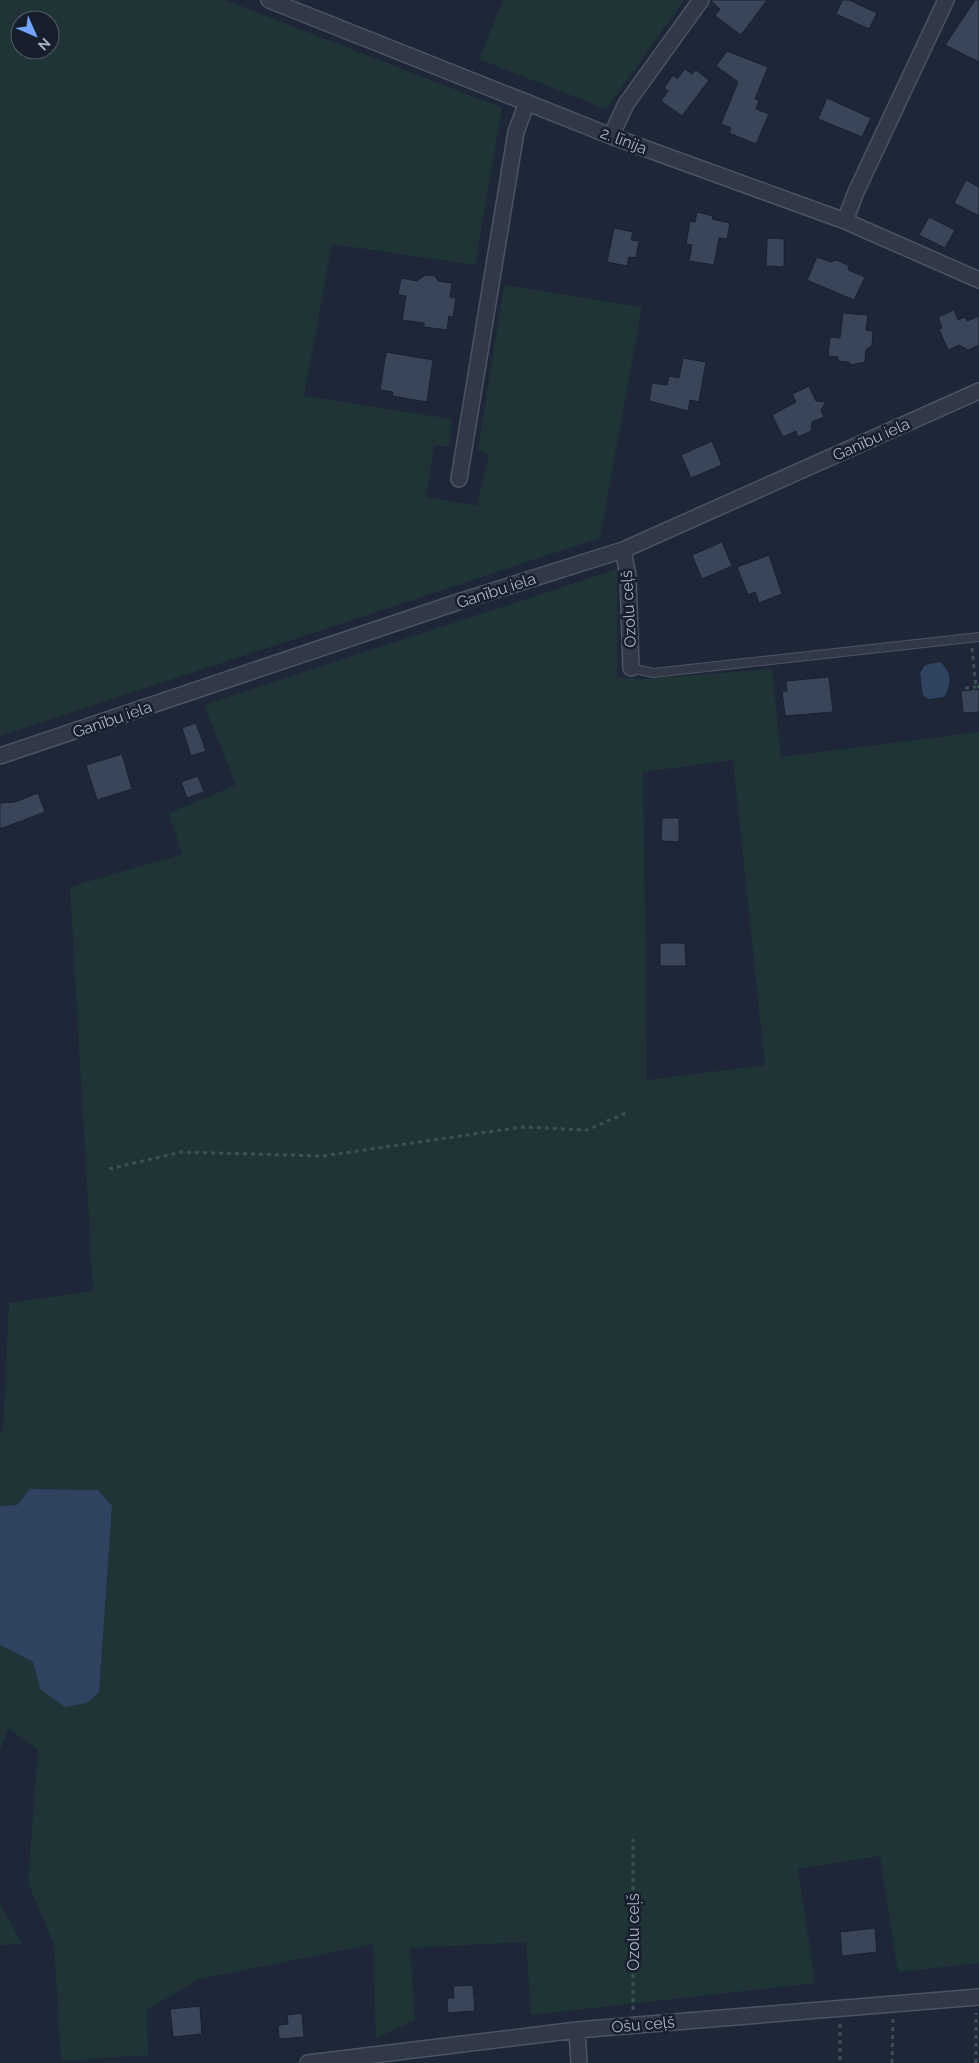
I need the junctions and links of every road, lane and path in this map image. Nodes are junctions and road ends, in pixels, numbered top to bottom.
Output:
1 (269, 0) edge
2 (308, 0) edge
3 (701, 0) edge
4 (946, 0) edge
5 (300, 13) junction
6 (527, 102) junction
7 (611, 136) junction
8 (845, 220) junction
9 (979, 280) edge
10 (979, 391) edge
11 (459, 479) dead end
12 (623, 550) junction
13 (975, 638) edge
14 (631, 668) joint
15 (978, 687) edge
16 (965, 688) dead end
17 (0, 756) edge
18 (628, 1112) dead end
19 (109, 1169) dead end
20 (633, 1839) dead end
21 (978, 1998) edge
22 (894, 2005) junction
23 (840, 2009) junction
24 (632, 2025) junction
25 (578, 2030) junction
26 (308, 2063) edge
27 (579, 2063) edge
28 (840, 2063) edge
29 (892, 2063) edge
30 (976, 2063) edge

1 - 5 street, 2. līnija
2 - 5 street
3 - 7 street
4 - 8 street
5 - 6 street, 2. līnija
6 - 7 street, 2. līnija
6 - 11 street
7 - 8 street, 2. līnija
8 - 9 street, 2. līnija
10 - 12 street, Ganību iela
12 - 14 street, Ozolu ceļš
12 - 17 street, Ganību iela
13 - 14 lane
13 - 15 path
15 - 16 path
18 - 19 path
20 - 24 path, Ozolu ceļš
21 - 22 street, Ošu ceļš
21 - 30 path
22 - 23 street, Ošu ceļš
22 - 29 path
23 - 24 street, Ošu ceļš
23 - 28 path
24 - 25 street, Ošu ceļš
25 - 26 street, Ošu ceļš
25 - 27 street

